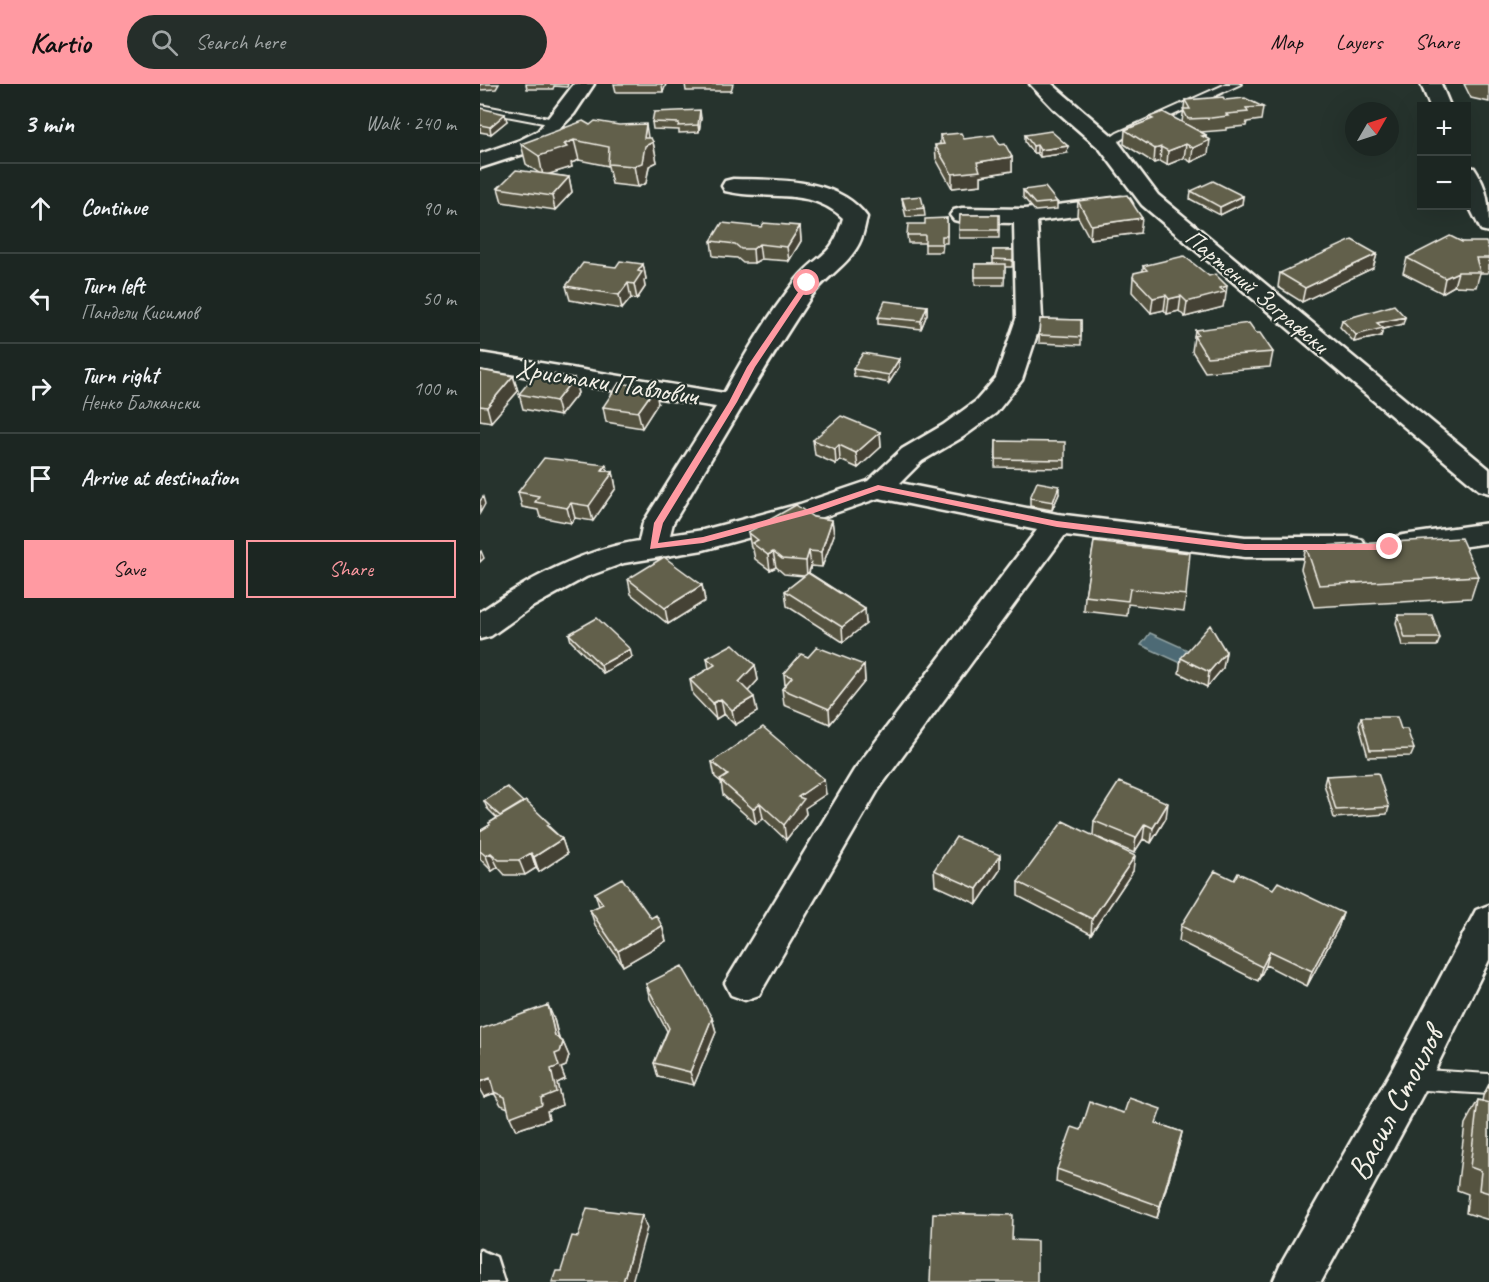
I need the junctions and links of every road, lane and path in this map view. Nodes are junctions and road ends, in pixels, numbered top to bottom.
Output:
1 (584, 84) edge
2 (1040, 84) edge
3 (1235, 84) edge
4 (1431, 84) edge
5 (1438, 102) edge
6 (480, 108) edge
7 (554, 122) junction
8 (1108, 144) junction
9 (480, 161) edge
10 (1471, 182) edge
11 (733, 186) dead end
12 (1150, 200) junction
13 (962, 215) edge
14 (1025, 216) junction
15 (1489, 225) edge
16 (480, 361) edge
17 (733, 402) junction
18 (1489, 484) edge
19 (878, 488) junction
20 (1057, 524) junction
21 (1489, 533) edge
22 (653, 546) junction
23 (480, 628) edge
24 (1489, 921) edge
25 (745, 983) dead end
26 (1409, 1079) junction
27 (1489, 1084) edge
28 (480, 1273) edge
29 (481, 1282) edge
30 (1296, 1282) edge

1 - 7 street
2 - 8 street, Партений Зографски
3 - 8 lane
4 - 5 street
6 - 7 lane
7 - 9 street
8 - 12 street, Партений Зографски
10 - 15 street
11 - 17 street
12 - 14 street
12 - 18 street, Партений Зографски
13 - 14 street
14 - 19 street
16 - 17 street, Христаки Павлович
17 - 22 street
19 - 20 street
19 - 22 street
20 - 21 street
20 - 25 street
22 - 23 street
24 - 26 street, Васил Стоилов
26 - 27 lane
26 - 30 street, Васил Стоилов
28 - 29 street

